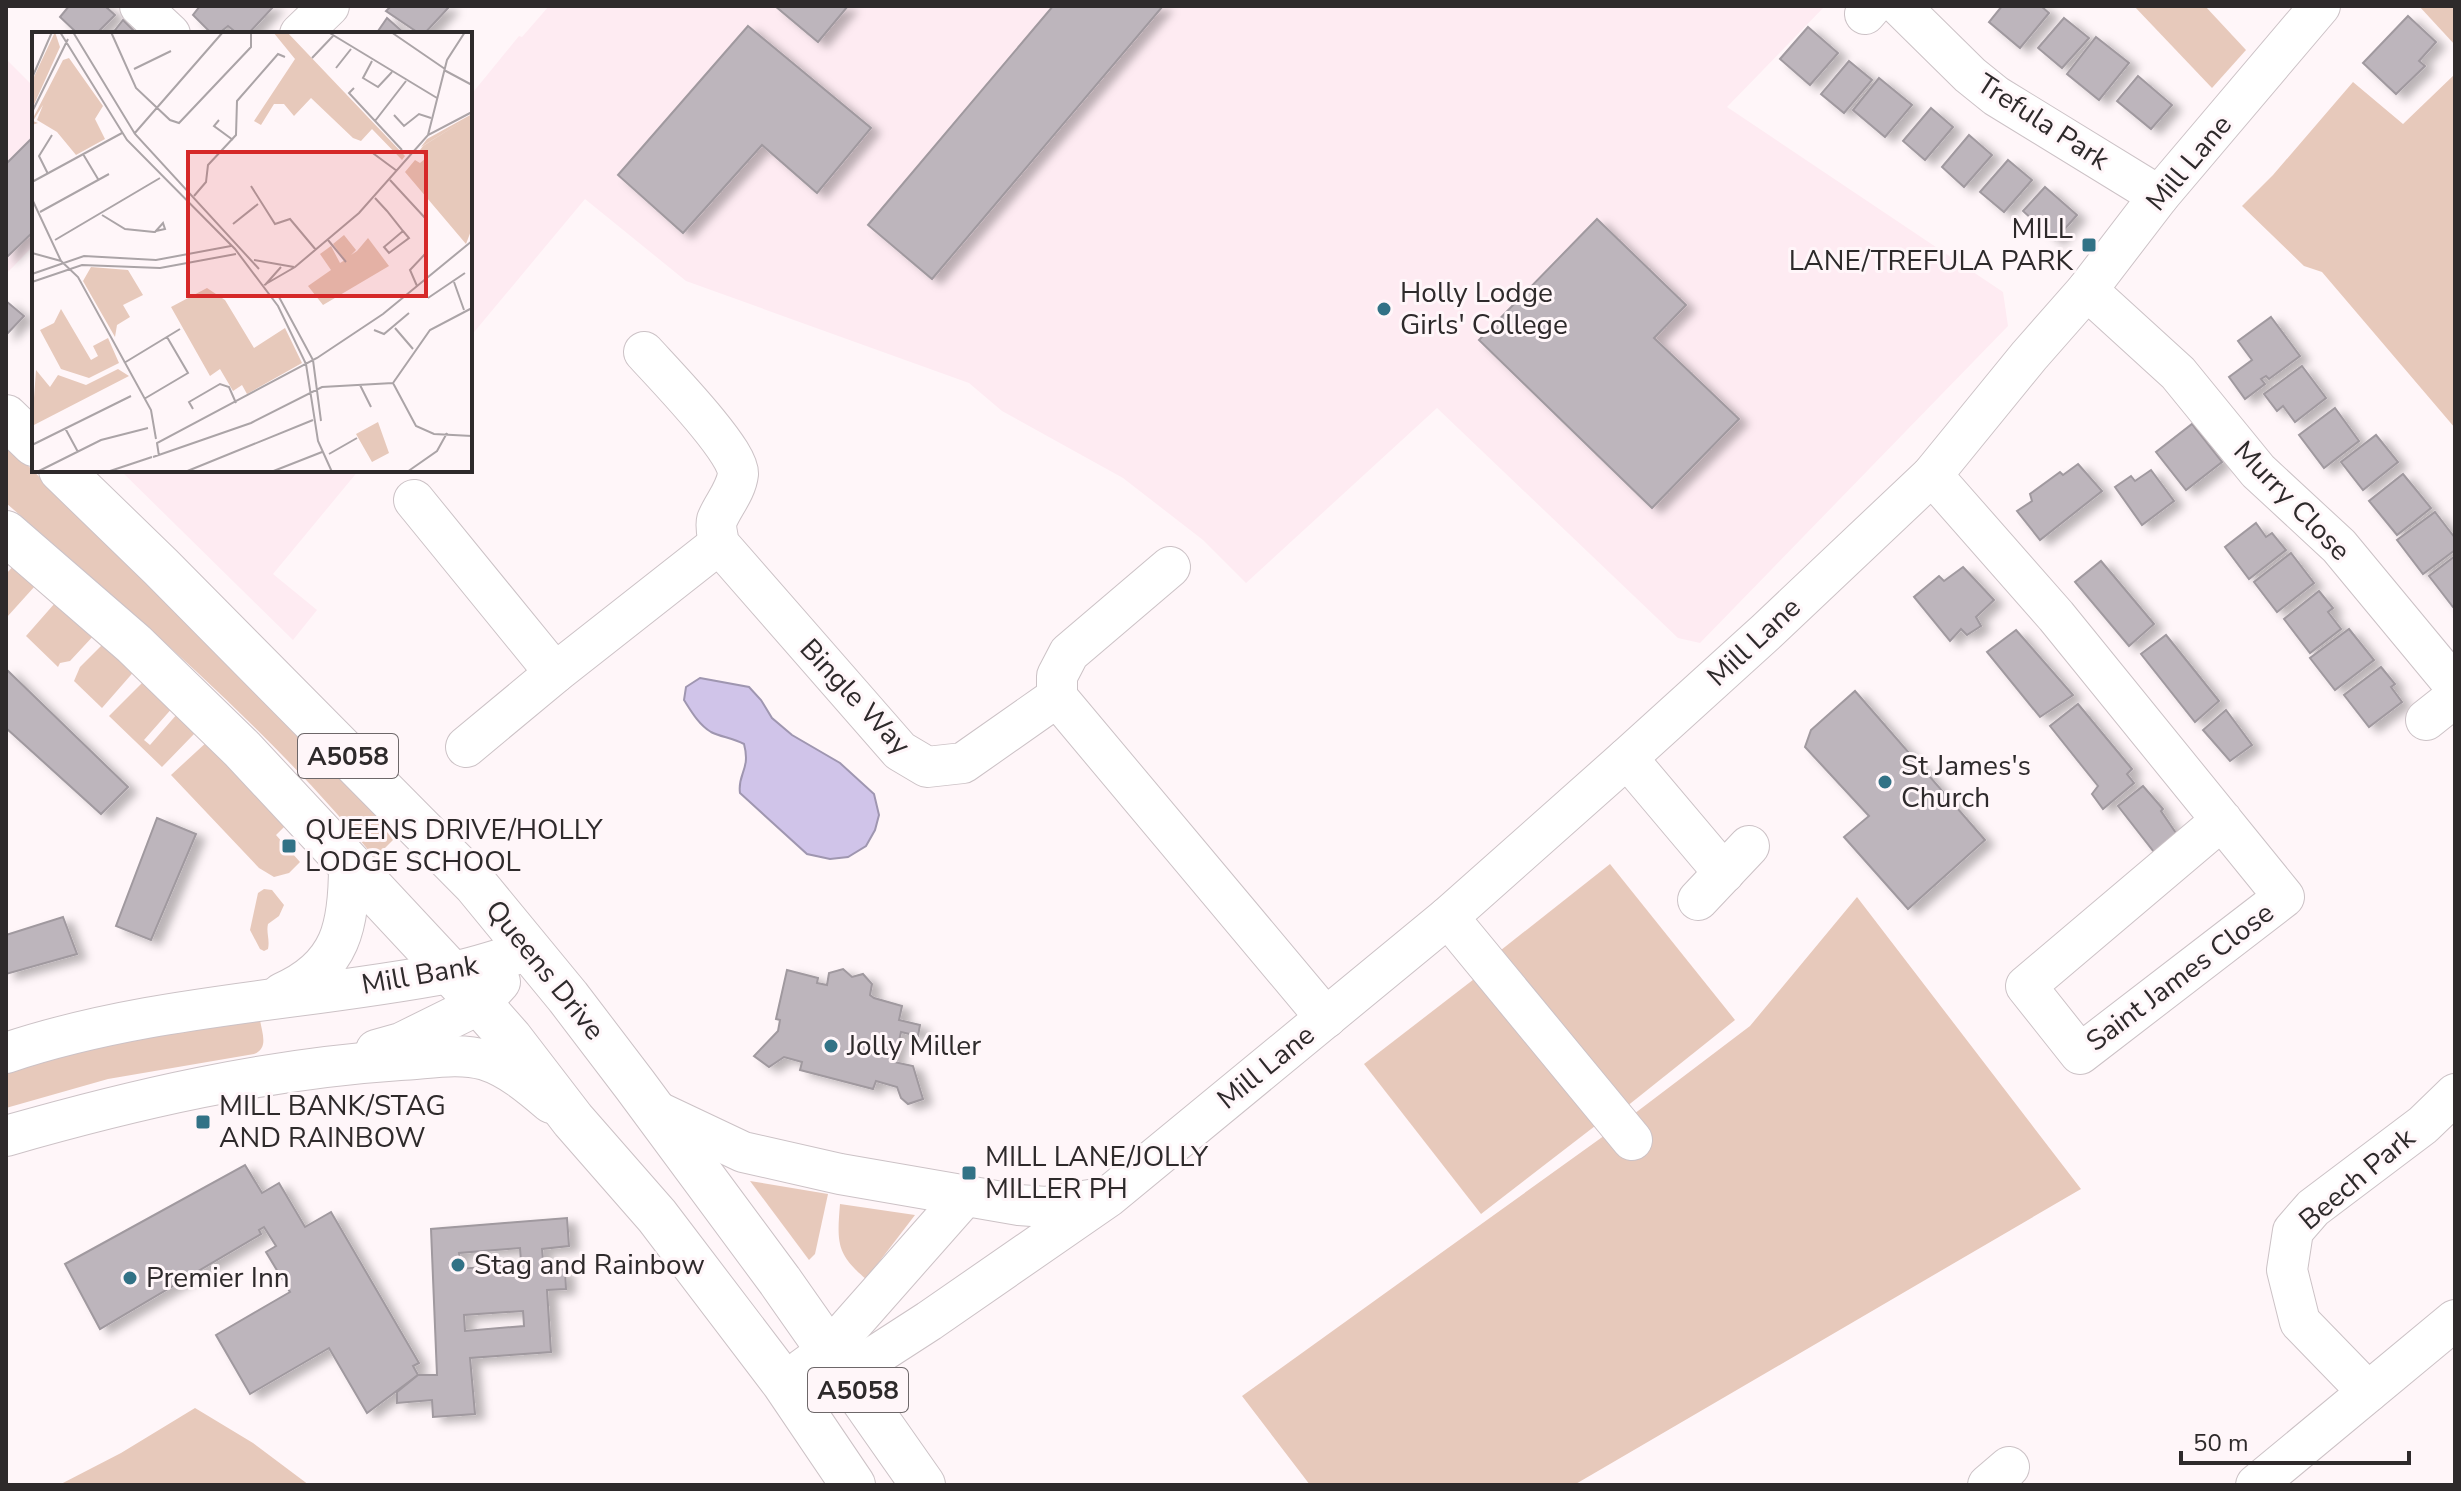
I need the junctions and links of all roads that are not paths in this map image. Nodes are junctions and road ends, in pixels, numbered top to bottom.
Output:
1 (140, 6) edge
2 (329, 6) edge
3 (2320, 6) edge
4 (1879, 9) edge
5 (168, 32) edge
6 (302, 32) edge
7 (2159, 196) junction
8 (2087, 290) junction
9 (644, 352) dead end
10 (6, 417) edge
11 (32, 442) edge
12 (63, 472) edge
13 (1932, 475) junction
14 (414, 500) dead end
15 (6, 533) edge
16 (719, 544) junction
17 (1170, 567) dead end
18 (555, 673) junction
19 (2455, 686) edge
20 (1057, 697) junction
21 (466, 747) dead end
22 (1627, 758) junction
23 (2222, 820) junction
24 (349, 865) junction
25 (1724, 873) dead end
26 (1448, 917) junction
27 (530, 950) junction
28 (451, 973) junction
29 (263, 1002) junction
30 (480, 1004) junction
31 (1326, 1018) junction
32 (6, 1053) edge
33 (328, 1065) junction
34 (2455, 1094) edge
35 (652, 1109) junction
36 (573, 1120) junction
37 (6, 1136) edge
38 (1632, 1140) dead end
39 (964, 1197) junction
40 (1108, 1197) junction
41 (790, 1296) junction
42 (2455, 1320) edge
43 (838, 1362) junction
44 (784, 1383) junction
45 (2368, 1392) junction
46 (853, 1485) edge
47 (923, 1485) edge
48 (2256, 1485) edge

1 - 5 street
2 - 6 street
3 - 7 street, Mill Lane
4 - 7 street, Trefula Park
7 - 8 street, Mill Lane
8 - 13 street, Mill Lane
8 - 19 street, Murry Close
9 - 16 street
10 - 11 highway
12 - 27 highway, Queens Drive / A5058
13 - 22 street, Mill Lane
13 - 23 street, Saint James Close
14 - 18 street
15 - 24 highway, A5058
16 - 18 street
16 - 20 street, Bingle Way
17 - 20 street
18 - 21 street
20 - 31 street
22 - 25 street
22 - 26 street, Mill Lane
23 - 23 street, Saint James Close
24 - 28 highway, A5058
24 - 29 street, Mill Bank
26 - 31 street, Mill Lane
26 - 38 street
27 - 28 street, Mill Bank
27 - 30 street, Mill Bank
27 - 35 highway, Queens Drive / A5058
28 - 29 street, Mill Bank
28 - 30 highway, A5058
29 - 32 street, Mill Bank
30 - 33 street, Mill Bank
30 - 36 highway, A5058
31 - 40 street, Mill Lane
33 - 36 street, Mill Bank
33 - 37 street, Mill Bank
34 - 45 street, Beech Park
35 - 39 street
35 - 41 highway, Queens Drive / A5058
36 - 44 highway, A5058
39 - 40 street
39 - 43 street, Mill Lane
40 - 43 street, Mill Lane
41 - 43 highway, Queens Drive / A5058
41 - 44 highway
42 - 45 street
43 - 44 street, Mill Lane
43 - 47 highway, Queens Drive / A5058
44 - 46 highway, A5058
45 - 48 street

